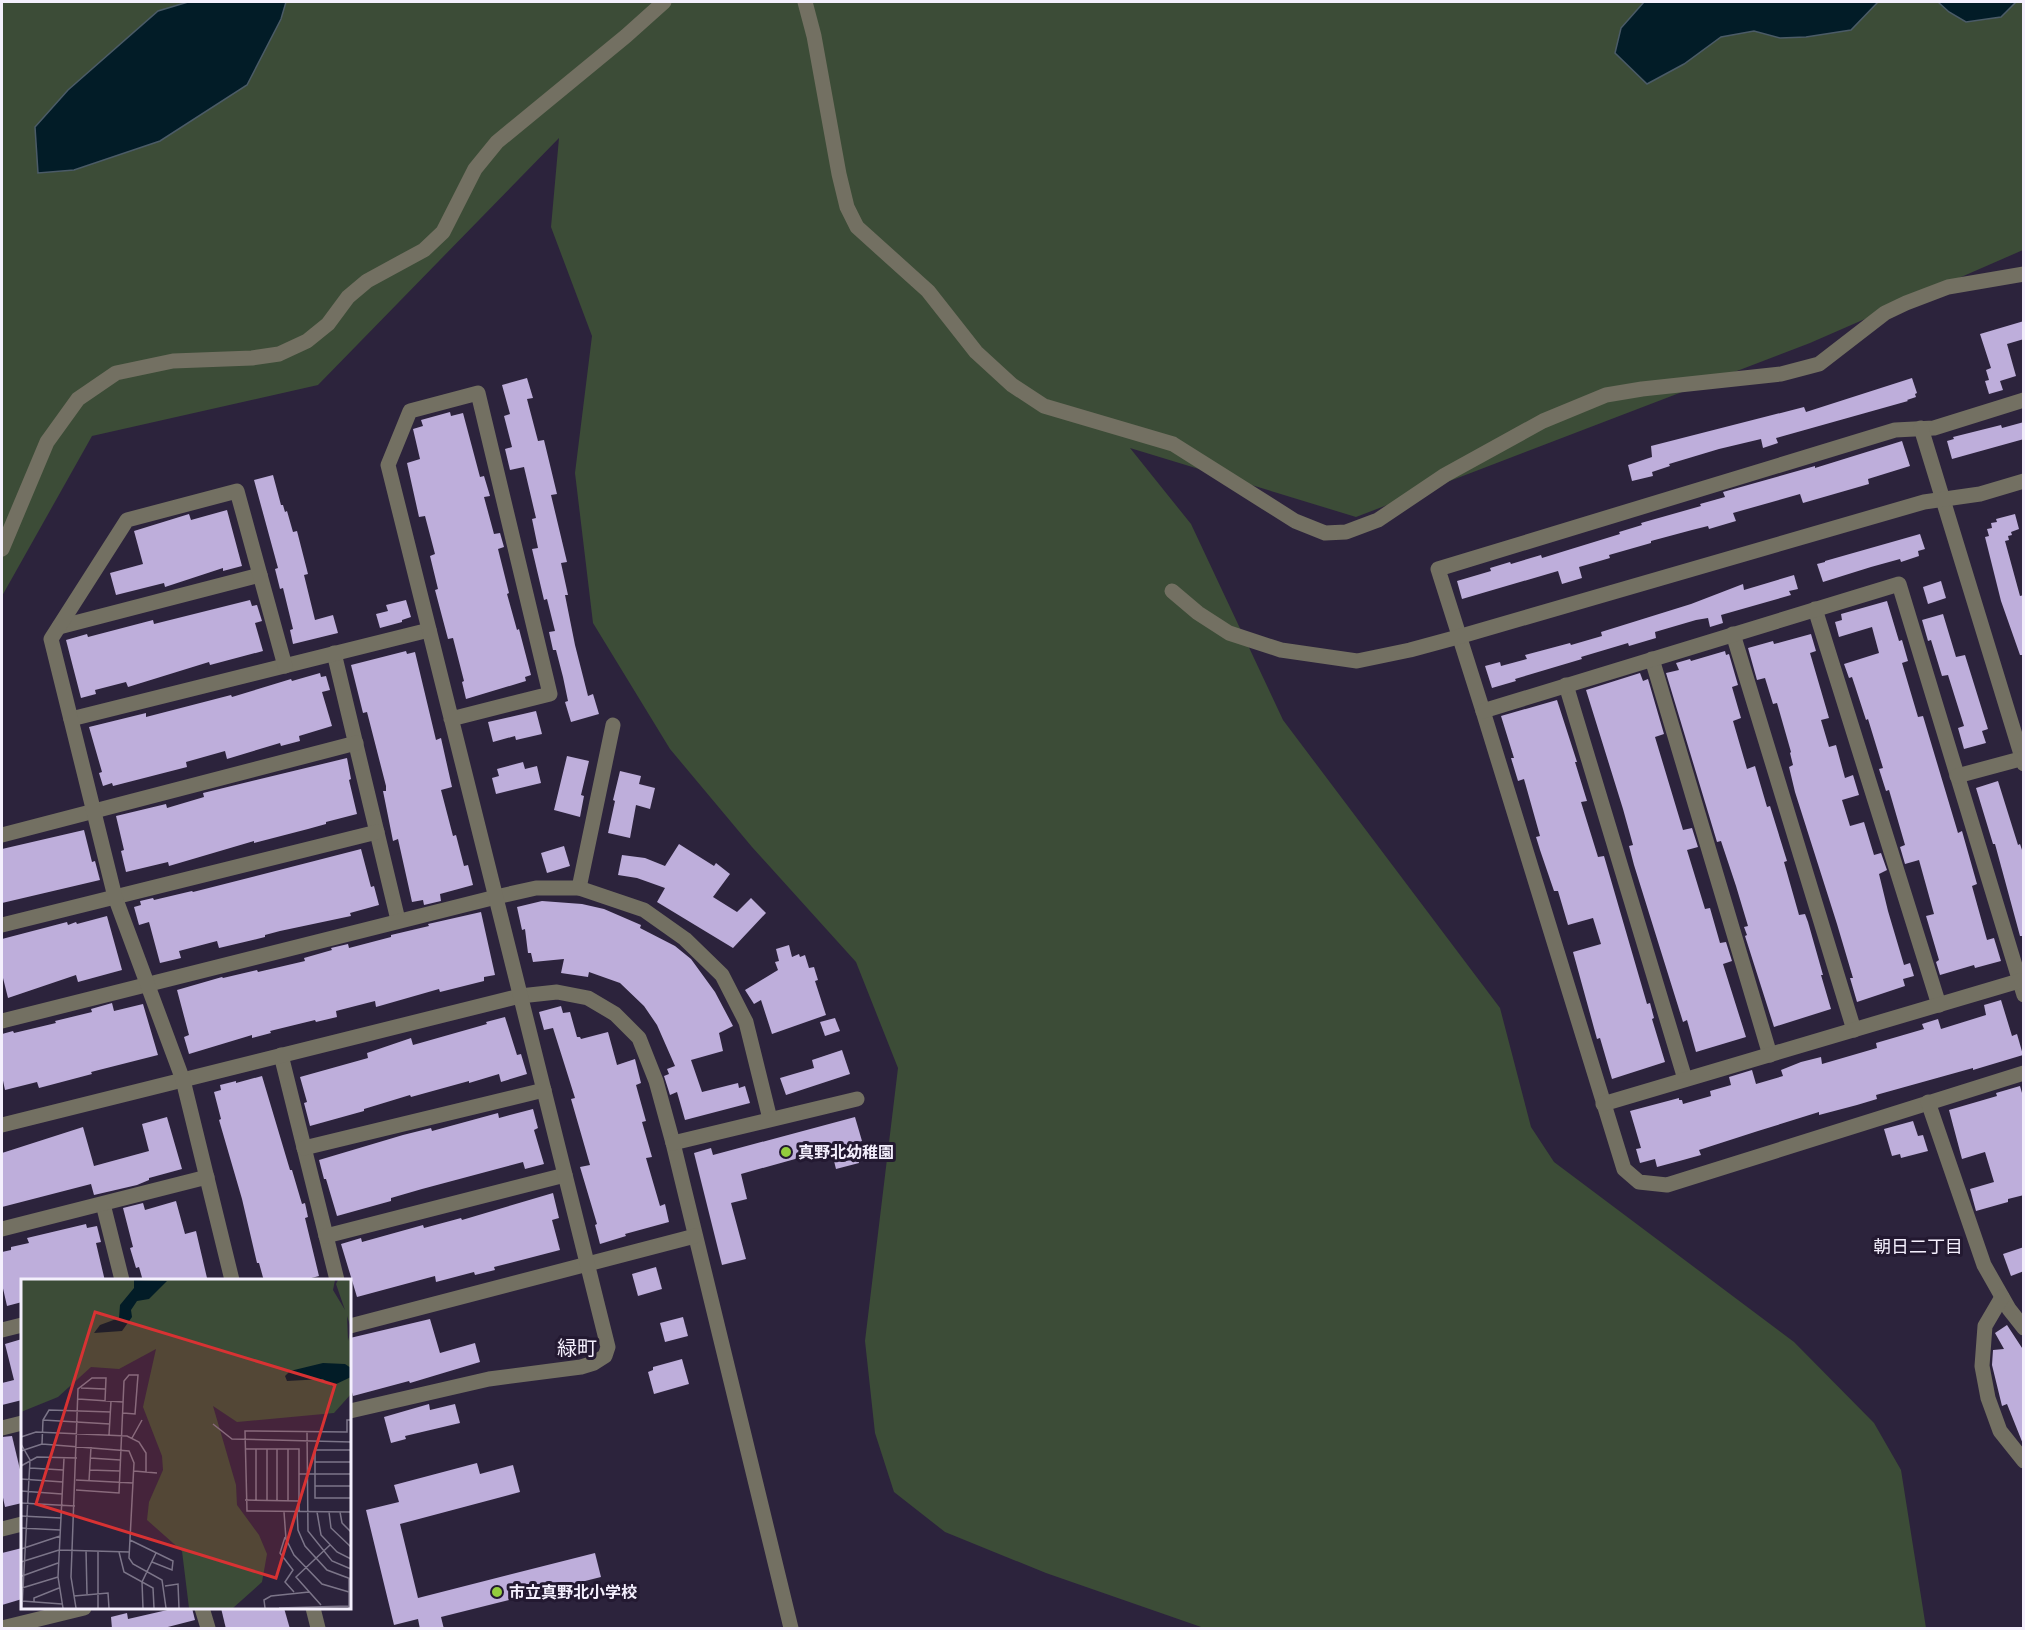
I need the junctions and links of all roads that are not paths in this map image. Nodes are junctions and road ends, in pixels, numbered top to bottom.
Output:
1 (664, 2) edge
2 (805, 2) edge
3 (2024, 274) edge
4 (2024, 400) edge
5 (1921, 428) junction
6 (2024, 481) edge
7 (1944, 500) junction
8 (2, 549) edge
9 (260, 575) junction
10 (1172, 591) dead end
11 (1815, 609) junction
12 (429, 630) junction
13 (55, 633) junction
14 (1732, 634) junction
15 (1458, 637) junction
16 (334, 653) junction
17 (1652, 659) junction
18 (285, 666) junction
19 (1566, 685) junction
20 (1483, 711) junction
21 (71, 719) junction
22 (451, 719) junction
23 (614, 725) dead end
24 (356, 743) junction
25 (2023, 760) edge
26 (1957, 776) junction
27 (94, 811) junction
28 (377, 832) junction
29 (2, 834) edge
30 (579, 888) junction
31 (115, 897) junction
32 (496, 897) junction
33 (398, 920) junction
34 (2, 925) edge
35 (146, 983) junction
36 (2021, 988) edge
37 (520, 996) junction
38 (1939, 1005) junction
39 (2, 1021) edge
40 (1854, 1030) junction
41 (281, 1055) junction
42 (1770, 1055) junction
43 (2024, 1073) edge
44 (183, 1080) junction
45 (1685, 1080) junction
46 (544, 1090) junction
47 (857, 1099) dead end
48 (1928, 1102) junction
49 (1603, 1104) junction
50 (770, 1119) junction
51 (2, 1125) edge
52 (673, 1143) junction
53 (304, 1148) junction
54 (565, 1175) junction
55 (207, 1177) junction
56 (103, 1204) junction
57 (2, 1229) edge
58 (326, 1236) junction
59 (695, 1236) junction
60 (587, 1264) junction
61 (122, 1279) edge
62 (232, 1279) edge
63 (337, 1279) edge
64 (2002, 1297) junction
65 (21, 1325) edge
66 (351, 1326) edge
67 (2024, 1328) edge
68 (2, 1330) edge
69 (351, 1411) edge
70 (21, 1423) edge
71 (2, 1428) edge
72 (2024, 1461) edge
73 (21, 1524) edge
74 (2, 1529) edge
75 (80, 1609) edge
76 (202, 1609) edge
77 (313, 1609) edge
78 (2, 1628) edge
79 (208, 1629) edge
80 (318, 1629) edge
81 (791, 1629) edge

1 - 8 street
2 - 3 street
4 - 5 street
5 - 7 street
5 - 15 street
6 - 7 street
7 - 15 street
7 - 25 street
9 - 13 street
9 - 13 street
9 - 18 street
10 - 15 street
11 - 14 street
11 - 26 street
11 - 38 street
12 - 16 street
12 - 22 street
12 - 22 street
13 - 21 street
14 - 17 street
14 - 40 street
15 - 20 street
16 - 18 street
16 - 24 street
17 - 19 street
17 - 42 street
18 - 21 street
19 - 20 street
19 - 45 street
20 - 49 street
21 - 27 street
22 - 32 street
23 - 30 street
24 - 27 street
24 - 28 street
25 - 26 street
26 - 36 street
27 - 29 street
27 - 31 street
28 - 31 street
28 - 33 street
30 - 32 street
30 - 50 street
31 - 34 street
31 - 35 street
32 - 33 street
32 - 37 street
33 - 35 street
35 - 39 street
35 - 44 street
36 - 38 street
37 - 41 street
37 - 46 street
37 - 52 street
38 - 40 street
40 - 42 street
41 - 44 street
41 - 53 street
42 - 45 street
43 - 48 street
44 - 51 street
44 - 55 street
45 - 49 street
46 - 53 street
46 - 54 street
47 - 50 street
48 - 49 street
48 - 64 street
50 - 52 street
52 - 59 street
53 - 58 street
54 - 58 street
54 - 60 street
55 - 56 street
55 - 62 street
56 - 57 street
56 - 61 street
58 - 63 street
59 - 60 street
59 - 81 street
60 - 66 street
60 - 69 street
64 - 67 street
64 - 72 street
65 - 68 street
70 - 71 street
73 - 74 street
75 - 78 street
76 - 79 street
77 - 80 street

